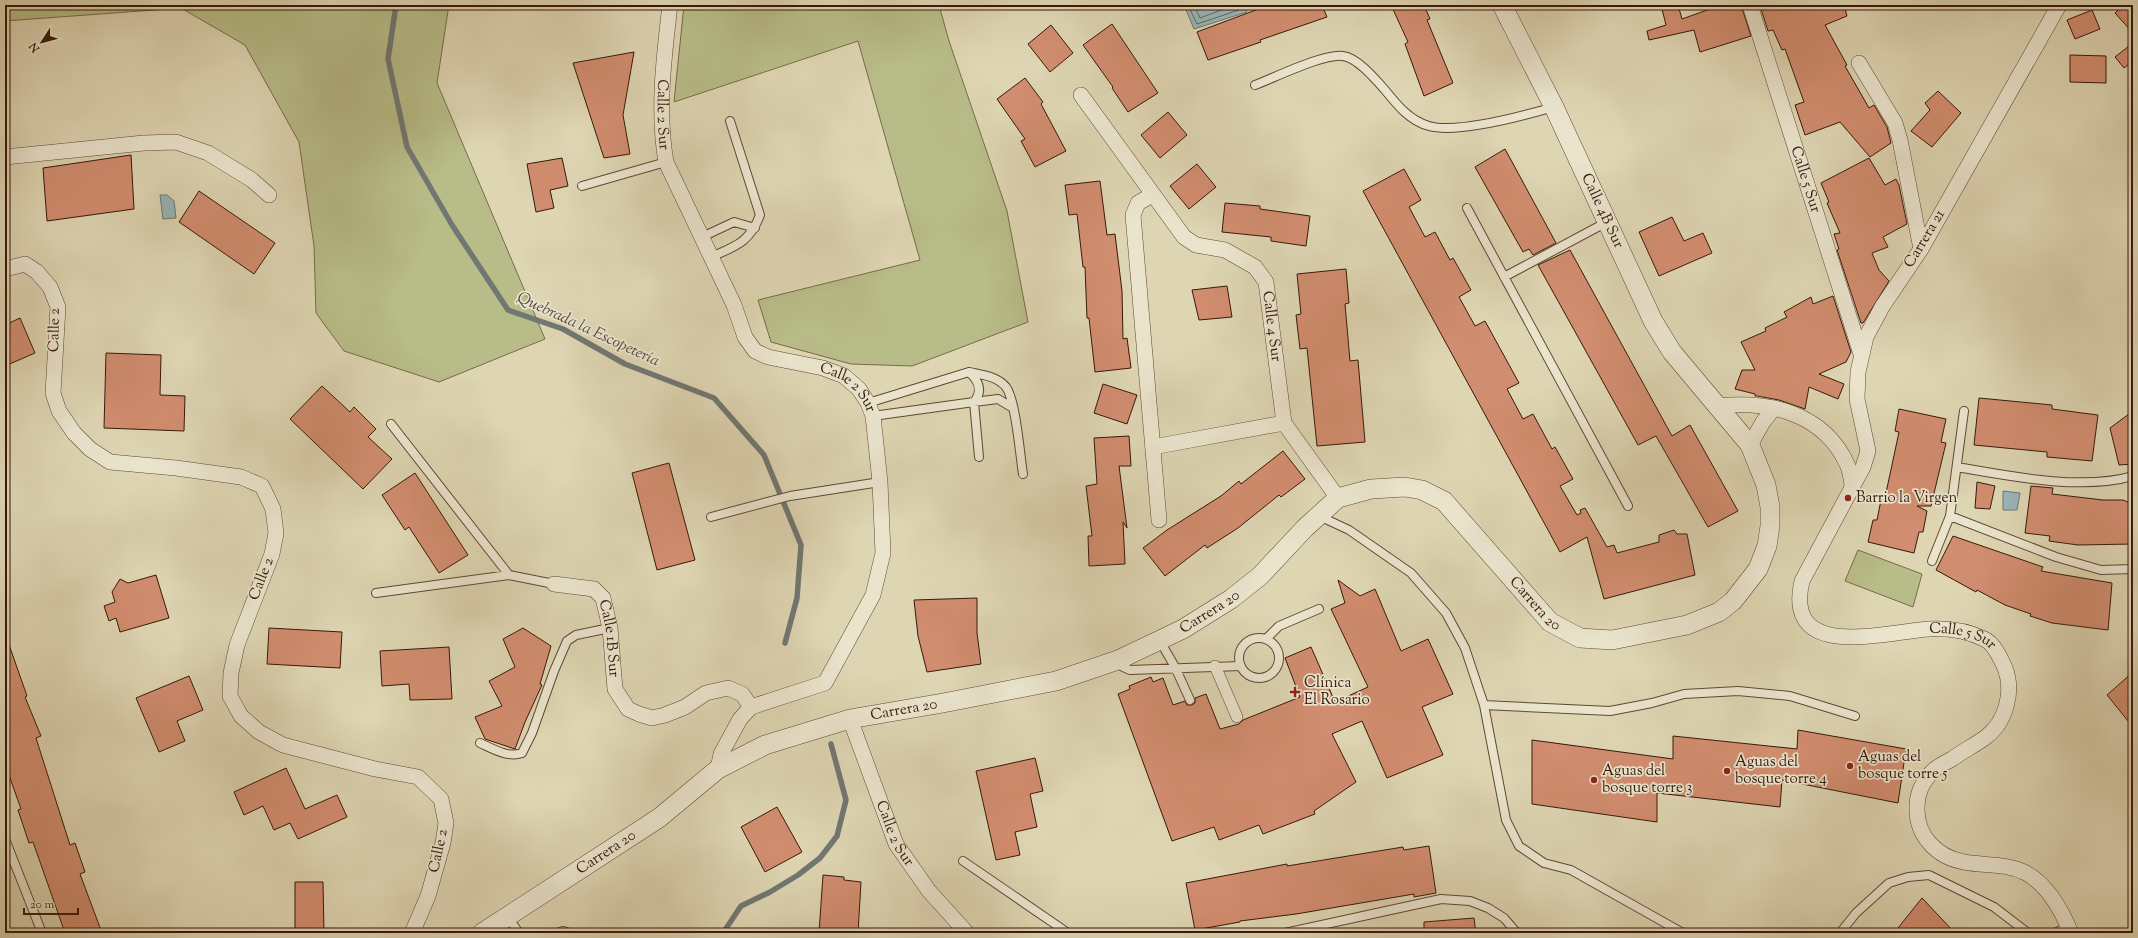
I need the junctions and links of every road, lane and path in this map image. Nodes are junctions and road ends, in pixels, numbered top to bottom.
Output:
1 (670, 5) edge
2 (1502, 5) edge
3 (1750, 5) edge
4 (2058, 7) dead end
5 (1859, 63) dead end
6 (1254, 85) dead end
7 (1081, 95) dead end
8 (1554, 107) junction
9 (730, 121) dead end
10 (5, 157) edge
11 (666, 162) junction
12 (582, 186) dead end
13 (269, 195) dead end
14 (1152, 195) junction
15 (1467, 208) dead end
16 (1607, 222) junction
17 (755, 228) junction
18 (702, 237) junction
19 (1921, 249) junction
20 (711, 257) junction
21 (5, 269) edge
22 (1504, 276) junction
23 (1861, 354) junction
24 (969, 372) junction
25 (974, 402) junction
26 (1719, 406) junction
27 (1013, 408) junction
28 (1774, 408) junction
29 (871, 409) junction
30 (1964, 410) dead end
31 (1284, 423) junction
32 (391, 424) dead end
33 (1750, 445) junction
34 (1153, 447) junction
35 (979, 457) dead end
36 (1957, 466) junction
37 (1023, 474) dead end
38 (2133, 476) edge
39 (880, 482) junction
40 (1852, 485) junction
41 (1338, 498) junction
42 (1628, 506) dead end
43 (1319, 516) junction
44 (1950, 516) junction
45 (711, 517) dead end
46 (1159, 520) dead end
47 (1932, 561) dead end
48 (2133, 569) edge
49 (510, 575) junction
50 (554, 584) joint
51 (376, 593) dead end
52 (1319, 609) dead end
53 (610, 628) junction
54 (1266, 639) junction
55 (1160, 641) junction
56 (1118, 660) junction
57 (1215, 666) junction
58 (1241, 666) junction
59 (1175, 667) junction
60 (1190, 700) dead end
61 (1484, 705) junction
62 (751, 707) junction
63 (1855, 716) dead end
64 (1237, 717) dead end
65 (850, 719) junction
66 (480, 743) dead end
67 (718, 769) junction
68 (5, 839) edge
69 (963, 860) dead end
70 (508, 917) junction
71 (2065, 931) edge
72 (42, 933) edge
73 (412, 933) edge
74 (482, 933) edge
75 (519, 933) edge
76 (558, 933) edge
77 (569, 933) edge
78 (966, 933) edge
79 (1068, 933) edge
80 (1285, 933) edge
81 (1518, 933) edge
82 (1683, 933) edge
83 (1840, 933) edge
84 (2028, 933) edge

1 - 11 street, Calle 2 Sur
2 - 8 street, Calle 4B Sur
3 - 23 street, Calle 5 Sur
4 - 19 street, Carrera 21
5 - 19 street
6 - 8 lane
7 - 14 street, Calle 4 Sur
8 - 16 street, Calle 4B Sur
9 - 17 lane
10 - 13 street
11 - 12 lane
11 - 18 street, Calle 2 Sur
14 - 31 street, Calle 4 Sur
14 - 34 street
15 - 22 lane
16 - 22 lane
16 - 26 street, Calle 4B Sur
17 - 18 lane
17 - 20 lane
18 - 20 street, Calle 2 Sur
19 - 23 street, Carrera 21
20 - 29 street, Calle 2 Sur
21 - 73 street, Calle 2
22 - 42 lane
23 - 40 street, Carrera 21
24 - 25 lane
24 - 27 lane
24 - 29 lane
25 - 27 lane
25 - 29 lane
25 - 35 lane
26 - 28 street
26 - 33 street, Calle 4B Sur
27 - 37 lane
28 - 33 street
28 - 40 street
29 - 39 street, Calle 2 Sur
30 - 36 lane
31 - 34 street
31 - 41 street, Calle 4 Sur
32 - 49 lane
33 - 41 street, Carrera 20
34 - 46 street
36 - 38 lane
36 - 44 lane
39 - 45 lane
39 - 62 street, Calle 2 Sur
40 - 71 street, Calle 5 Sur
41 - 43 street, Carrera 20
43 - 55 street, Carrera 20
43 - 61 lane
44 - 47 lane
44 - 48 lane
49 - 50 lane
49 - 51 lane
50 - 53 street, Calle 1B Sur
52 - 54 lane
53 - 62 street, Calle 1B Sur
53 - 66 lane
54 - 58 lane
54 - 58 lane
55 - 56 street, Carrera 20
55 - 59 lane
56 - 59 lane
56 - 65 street, Carrera 20
57 - 58 lane
57 - 59 lane
57 - 64 street
59 - 60 lane
61 - 63 lane
61 - 82 lane
62 - 67 street
65 - 67 street, Carrera 20
65 - 78 street, Calle 2 Sur
67 - 70 street, Carrera 20
68 - 72 lane
69 - 79 lane
70 - 74 street, Carrera 20
70 - 75 lane
76 - 77 lane
80 - 81 lane
83 - 84 lane

